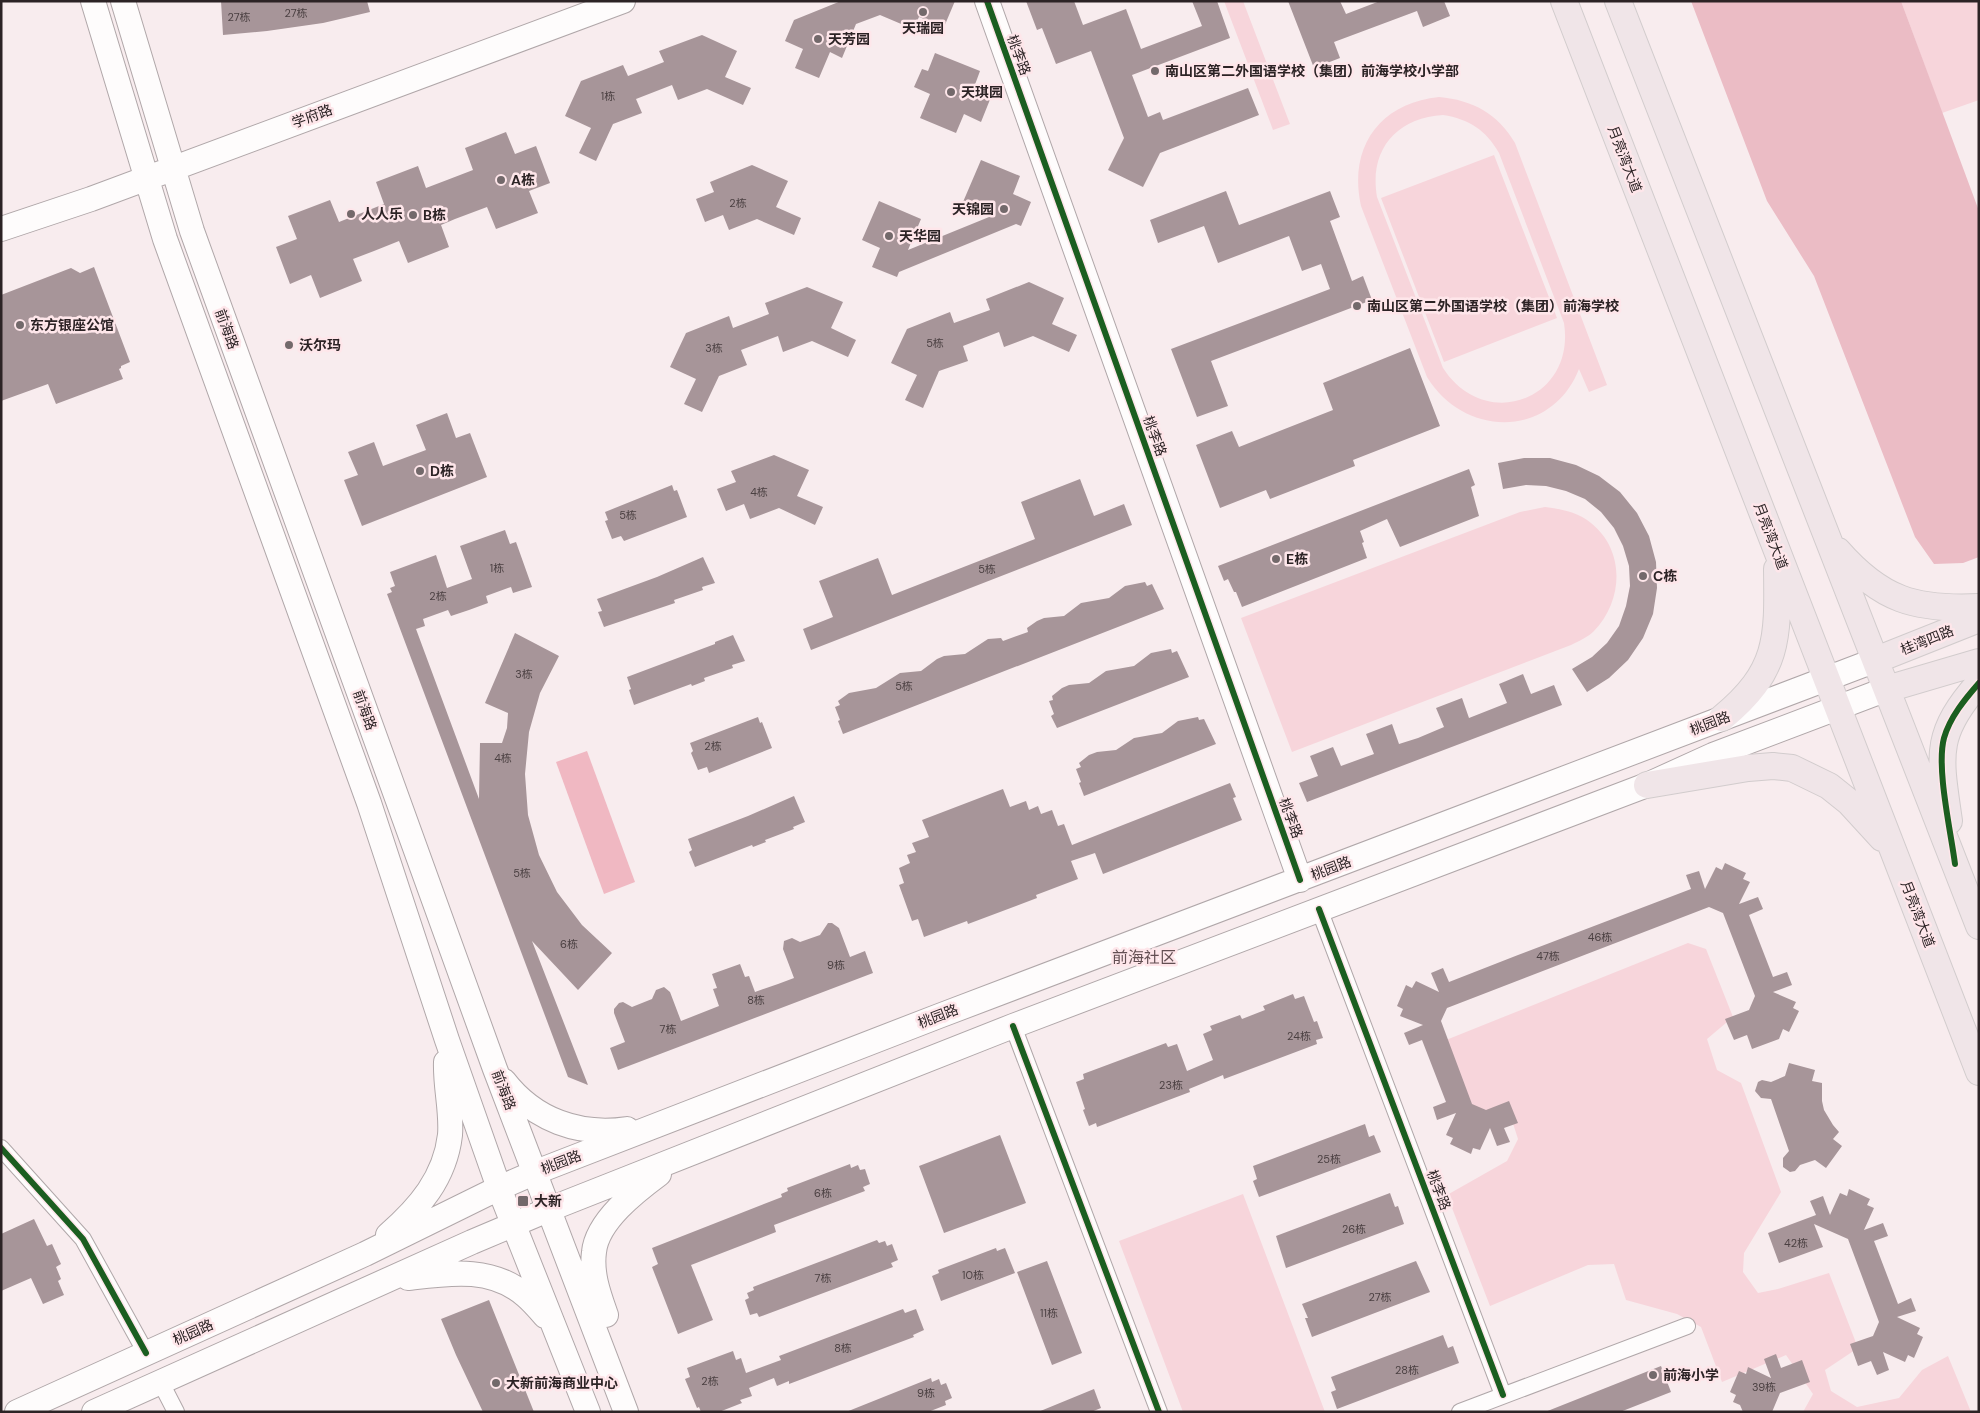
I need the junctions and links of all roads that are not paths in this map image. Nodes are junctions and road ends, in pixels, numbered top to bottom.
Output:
1 (93, 1) edge
2 (123, 1) edge
3 (580, 1) edge
4 (623, 1) edge
5 (987, 1) edge
6 (1564, 1) edge
7 (1618, 1) edge
8 (171, 162) junction
9 (144, 171) junction
10 (1, 213) edge
11 (1, 229) edge
12 (1831, 542) junction
13 (1776, 548) junction
14 (1979, 606) edge
15 (1979, 619) edge
16 (1876, 660) junction
17 (1979, 662) edge
18 (1826, 679) junction
19 (1979, 683) edge
20 (1887, 689) junction
21 (1837, 708) junction
22 (1722, 718) junction
23 (1647, 785) junction
24 (1892, 848) junction
25 (1955, 864) junction
26 (1300, 880) junction
27 (1319, 909) junction
28 (1979, 926) edge
29 (1013, 1026) junction
30 (448, 1040) junction
31 (495, 1069) junction
32 (1979, 1072) edge
33 (675, 1119) junction
34 (1, 1148) edge
35 (691, 1153) junction
36 (536, 1172) junction
37 (499, 1188) junction
38 (550, 1208) junction
39 (513, 1224) junction
40 (365, 1254) junction
41 (386, 1281) junction
42 (554, 1326) junction
43 (1687, 1326) dead end
44 (146, 1353) junction
45 (160, 1381) junction
46 (1503, 1395) junction
47 (17, 1412) edge
48 (94, 1412) edge
49 (176, 1412) edge
50 (588, 1412) edge
51 (627, 1412) edge
52 (1159, 1412) edge
53 (1460, 1412) edge

1 - 9 main road, 前海路
2 - 8 main road, 前海路
3 - 8 main road, 学府路
4 - 8 main road, 学府路
5 - 26 main road, 桃李路
6 - 13 main road, 月亮湾大道
7 - 12 main road
8 - 9 main road, 学府路
8 - 31 main road, 前海路
9 - 10 main road, 学府路
9 - 11 main road, 学府路
9 - 30 main road, 前海路
12 - 14 main road
12 - 16 main road
13 - 18 main road, 月亮湾大道
13 - 22 main road
15 - 16 main road, 桂湾四路
16 - 18 main road, 桃园路
16 - 20 main road
17 - 20 main road
18 - 21 main road, 月亮湾大道
18 - 22 main road, 桃园路
19 - 25 main road
20 - 21 main road
20 - 25 main road
21 - 23 main road
21 - 24 main road, 月亮湾大道
22 - 26 main road, 桃园路
23 - 24 main road
23 - 27 main road
24 - 32 main road, 月亮湾大道
25 - 28 main road
26 - 33 main road, 桃园路
27 - 29 main road
27 - 46 street, 桃李路
29 - 35 main road
29 - 52 street
30 - 37 main road, 前海路
30 - 40 main road
31 - 33 main road
31 - 36 main road, 前海路
33 - 36 main road, 桃园路
34 - 44 street
35 - 38 main road
35 - 51 main road
36 - 37 main road, 桃园路
36 - 38 main road, 前海路
37 - 39 main road, 前海路
37 - 40 main road, 桃园路
38 - 39 main road
38 - 51 main road, 前海路
39 - 41 main road
39 - 42 main road, 前海路
40 - 44 main road, 桃园路
41 - 42 main road
41 - 45 main road
42 - 50 main road, 前海路
43 - 46 street
44 - 47 main road, 桃园路
45 - 48 main road
45 - 49 street
46 - 53 street

